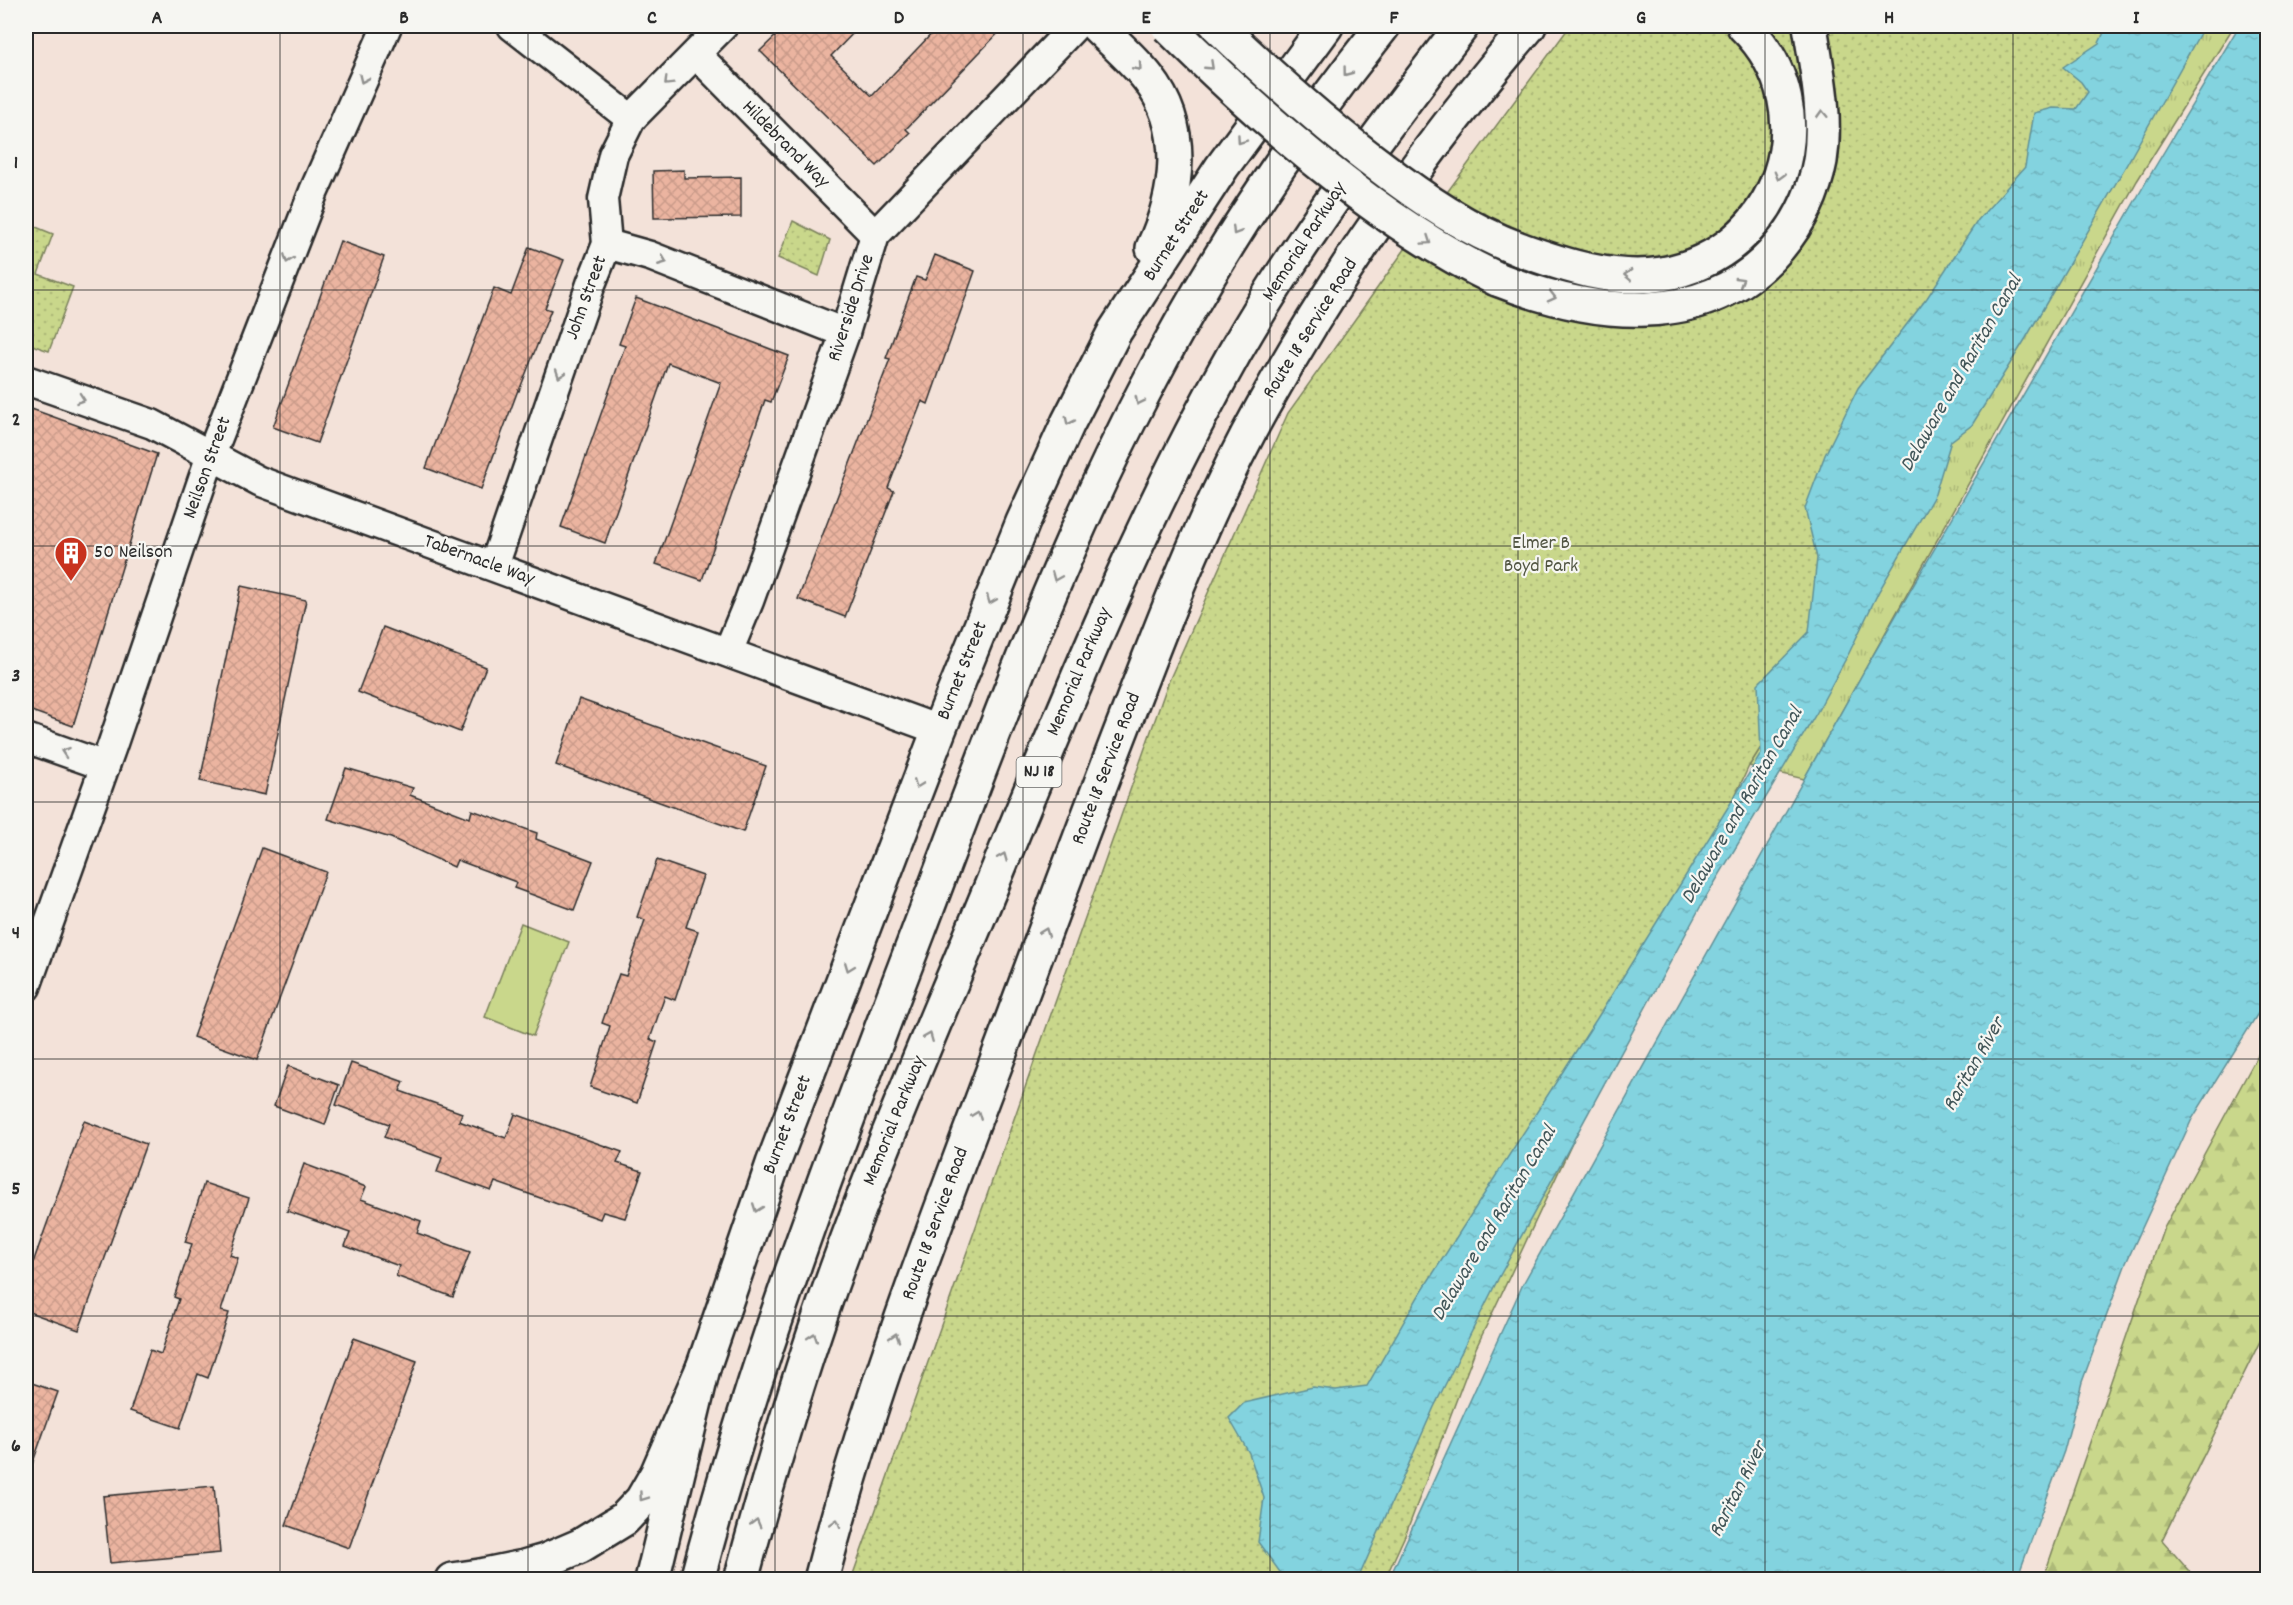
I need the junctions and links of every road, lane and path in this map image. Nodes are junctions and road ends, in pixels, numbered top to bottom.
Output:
1 (387, 26) edge
2 (512, 26) edge
3 (723, 26) edge
4 (1075, 26) edge
5 (1097, 26) edge
6 (1168, 26) edge
7 (1218, 26) edge
8 (1326, 26) edge
9 (1383, 26) edge
10 (1462, 26) edge
11 (1529, 26) edge
12 (1744, 26) edge
13 (1810, 26) edge
14 (696, 54) junction
15 (632, 119) junction
16 (875, 236) junction
17 (607, 244) junction
18 (1115, 331) junction
19 (845, 333) junction
20 (26, 380) edge
21 (211, 455) junction
22 (494, 566) junction
23 (728, 652) junction
24 (939, 730) junction
25 (26, 738) edge
26 (105, 766) junction
27 (26, 987) edge
28 (703, 1368) junction
29 (452, 1580) edge
30 (652, 1580) edge
31 (697, 1580) edge
32 (741, 1580) edge
33 (821, 1580) edge

1 -> 21 street, Neilson Street
2 - 15 street
3 - 14 street, John Street
4 - 16 street, Riverside Drive
5 -> 18 main road
6 -> 13 main road, bridge
12 -> 7 main road, bridge
8 -> 18 main road, Burnet Street
9 -> 31 main road
32 -> 10 main road, Memorial Parkway / NJ 18
33 -> 11 main road, Route 18 Service Road
14 -> 15 street, John Street
14 - 16 street, Hildebrand Way
15 - 17 street, John Street
16 - 19 street, Riverside Drive
17 -> 19 street
17 -> 22 street, John Street
18 -> 24 main road, Burnet Street
19 - 23 street, Riverside Drive
20 -> 21 street, Tabernacle Way
21 - 22 street, Tabernacle Way
21 - 26 street, Neilson Street
22 - 23 street, Tabernacle Way
23 - 24 street, Tabernacle Way
24 -> 28 main road, Burnet Street
26 -> 25 street
26 - 27 street, Neilson Street
28 -> 29 main road
28 - 30 main road

